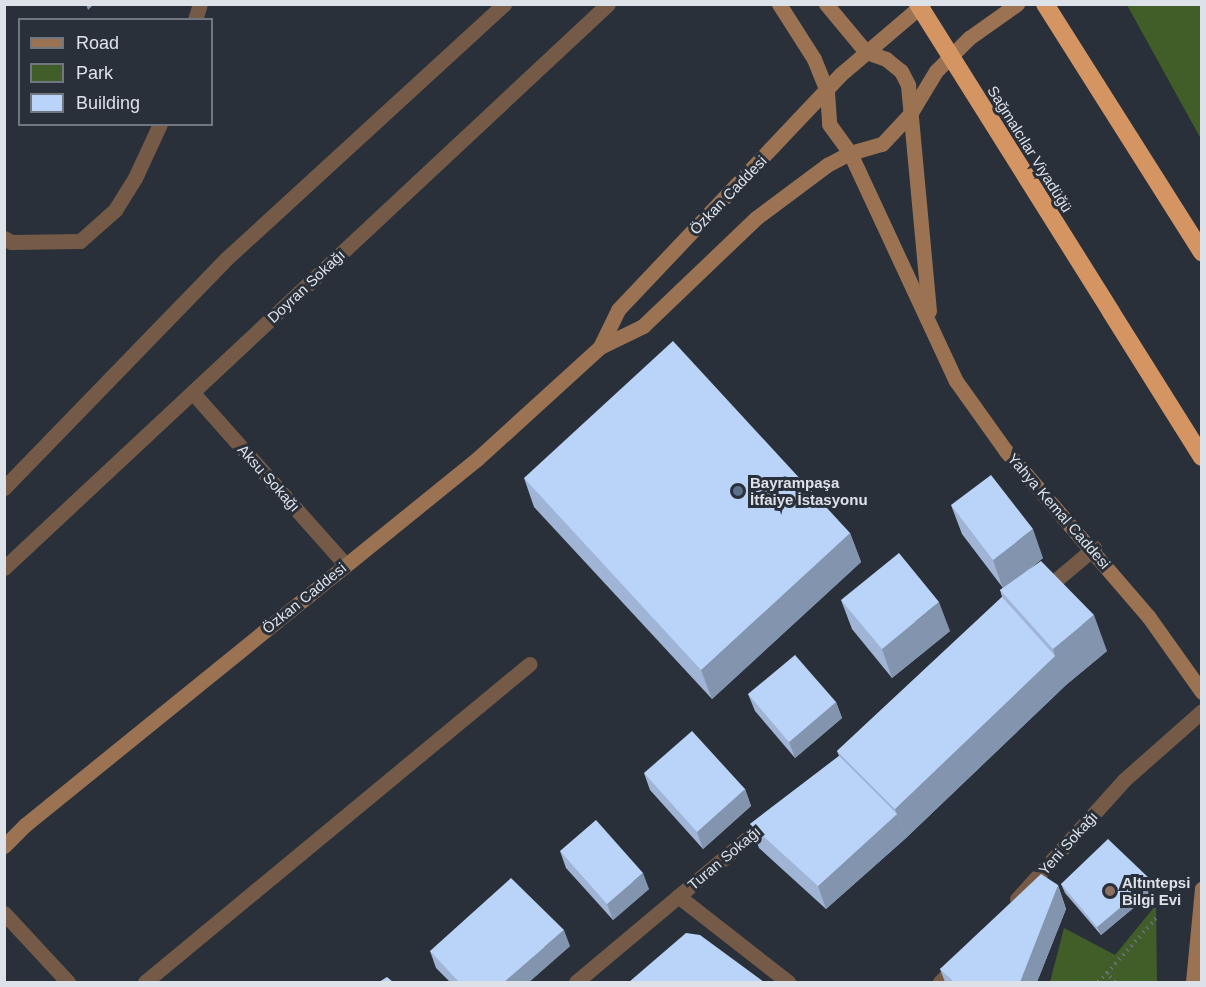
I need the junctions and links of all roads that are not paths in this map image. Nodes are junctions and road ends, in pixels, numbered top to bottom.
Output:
1 (504, 4) edge
2 (608, 4) edge
3 (779, 4) edge
4 (826, 4) edge
5 (918, 4) edge
6 (923, 4) edge
7 (1017, 4) edge
8 (1045, 4) edge
9 (866, 52) junction
10 (826, 92) junction
11 (910, 114) junction
12 (159, 126) edge
13 (850, 153) junction
14 (4, 238) edge
15 (1201, 251) edge
16 (930, 321) junction
17 (600, 347) junction
18 (193, 393) junction
19 (1202, 457) edge
20 (4, 488) edge
21 (1094, 548) junction
22 (345, 564) junction
23 (4, 568) edge
24 (1030, 601) edge
25 (529, 664) dead end
26 (1202, 692) edge
27 (1202, 711) edge
28 (786, 806) edge
29 (4, 846) edge
30 (1202, 888) edge
31 (678, 897) junction
32 (1007, 910) edge
33 (4, 913) edge
34 (969, 953) edge
35 (68, 982) edge
36 (145, 982) edge
37 (576, 982) edge
38 (788, 982) edge
39 (940, 982) edge
40 (1193, 982) edge

1 - 20 street
2 - 18 street, Doyran Sokağı
3 - 10 street
4 - 9 street
5 - 19 highway, Sağmalcılar Viyadüğü, bridge
6 - 9 street, Özkan Caddesi
7 - 11 street, Özkan Caddesi
8 - 15 highway
9 - 10 street, Özkan Caddesi
9 - 11 street
10 - 13 street
10 - 17 street, Özkan Caddesi
11 - 13 street, Özkan Caddesi
11 - 16 street
12 - 14 street
13 - 16 street, Yahya Kemal Caddesi
13 - 17 street, Özkan Caddesi
16 - 21 street, Yahya Kemal Caddesi
17 - 22 street, Özkan Caddesi
18 - 22 street, Aksu Sokağı
18 - 23 street, Doyran Sokağı
21 - 24 street
21 - 26 street, Yahya Kemal Caddesi
22 - 29 street, Özkan Caddesi
25 - 36 street
27 - 32 street, Yeni Sokağı
28 - 31 street, Turan Sokağı
30 - 40 street
31 - 37 street, Turan Sokağı
31 - 38 street
33 - 35 street
34 - 39 street

